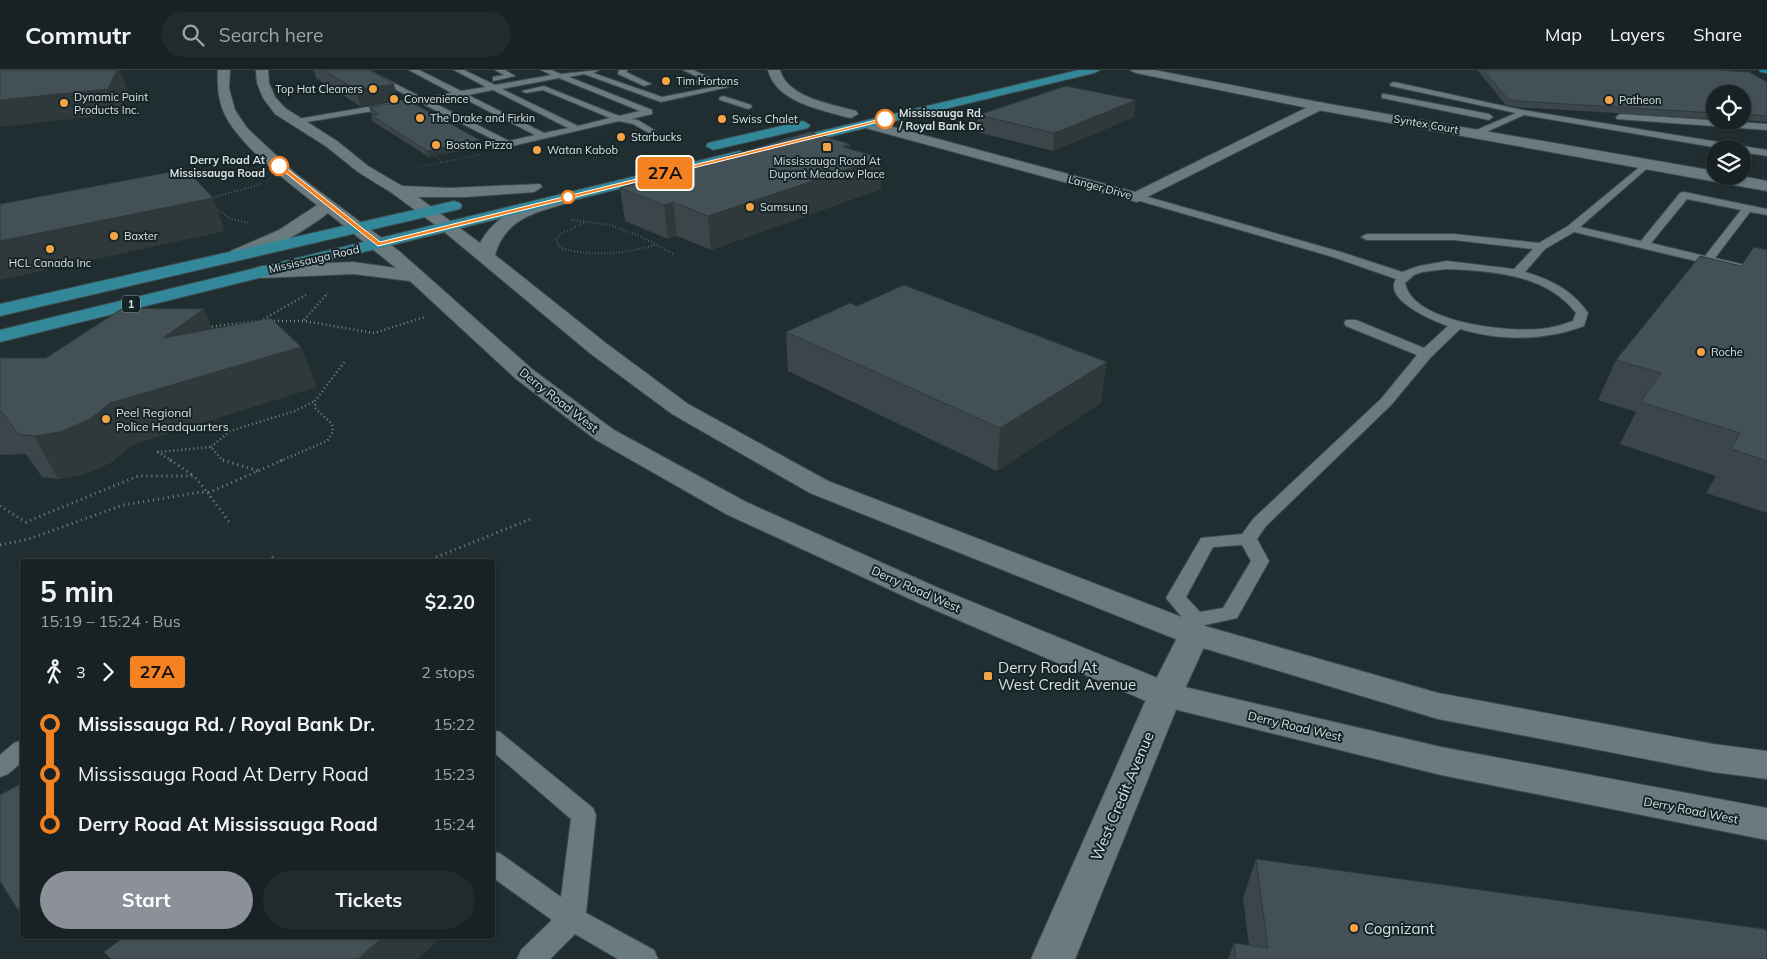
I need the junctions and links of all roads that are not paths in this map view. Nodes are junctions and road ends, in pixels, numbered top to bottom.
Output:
1 (224, 70) edge
2 (262, 70) edge
3 (364, 70) edge
4 (413, 70) edge
5 (458, 70) edge
6 (499, 70) edge
7 (545, 70) edge
8 (595, 70) edge
9 (624, 70) edge
10 (687, 70) edge
11 (694, 70) edge
12 (774, 70) edge
13 (1051, 70) edge
14 (1092, 70) edge
15 (1136, 70) edge
16 (585, 72) junction
17 (560, 76) junction
18 (732, 80) junction
19 (482, 81) junction
20 (1394, 84) dead end
21 (679, 87) dead end
22 (493, 88) junction
23 (635, 90) junction
24 (662, 90) dead end
25 (458, 94) junction
26 (507, 94) junction
27 (644, 94) junction
28 (1385, 96) dead end
29 (723, 98) junction
30 (421, 100) junction
31 (714, 100) dead end
32 (1318, 106) junction
33 (748, 107) dead end
34 (658, 111) dead end
35 (649, 112) junction
36 (851, 114) junction
37 (1520, 114) junction
38 (618, 119) junction
39 (1507, 120) junction
40 (298, 122) junction
41 (1706, 122) edge
42 (867, 124) junction
43 (1751, 126) edge
44 (1767, 127) edge
45 (578, 128) junction
46 (652, 130) dead end
47 (1720, 130) edge
48 (1726, 130) edge
49 (1477, 133) junction
50 (543, 136) junction
51 (1758, 136) dead end
52 (1703, 141) junction
53 (699, 149) dead end
54 (1706, 151) edge
55 (1767, 153) edge
56 (1751, 159) edge
57 (1767, 162) edge
58 (1648, 164) junction
59 (1706, 174) edge
60 (552, 183) dead end
61 (1751, 183) edge
62 (1767, 186) edge
63 (534, 187) junction
64 (398, 190) junction
65 (584, 193) junction
66 (1137, 197) junction
67 (328, 204) junction
68 (1748, 208) junction
69 (426, 212) junction
70 (1767, 212) edge
71 (356, 226) junction
72 (448, 226) junction
73 (1572, 228) junction
74 (1367, 237) dead end
75 (378, 244) junction
76 (1645, 244) junction
77 (1541, 247) junction
78 (237, 255) junction
79 (485, 256) junction
80 (1708, 260) junction
81 (262, 272) junction
82 (1517, 273) junction
83 (1767, 274) edge
84 (417, 276) junction
85 (1403, 277) junction
86 (0, 310) edge
87 (1351, 322) dead end
88 (1458, 324) junction
89 (0, 336) edge
90 (1426, 354) junction
91 (1248, 539) junction
92 (1195, 627) junction
93 (1165, 695) junction
94 (495, 741) edge
95 (20, 750) edge
96 (1767, 764) edge
97 (0, 768) edge
98 (1767, 824) edge
99 (495, 864) edge
100 (572, 919) junction
101 (531, 959) edge
102 (644, 959) edge
103 (1053, 959) edge

1 - 67 main road, Derry Road West
2 - 40 main road
3 - 30 lane
4 - 25 lane
5 - 19 lane
6 - 19 lane
7 - 17 lane
8 - 16 lane
9 - 23 lane
10 - 21 lane
11 - 18 lane
12 - 36 main road
13 - 36 main road
14 - 42 main road, Mississauga Road / 1
15 - 32 main road, Syntex Court
16 - 17 lane
16 - 23 lane
17 - 22 lane
17 - 35 lane
18 - 27 lane
18 - 29 lane
19 - 22 lane
20 - 37 lane
22 - 25 lane
22 - 26 lane
23 - 27 lane
24 - 27 lane
25 - 30 lane
25 - 50 lane
26 - 38 lane
26 - 45 lane
28 - 39 lane
29 - 31 lane
29 - 33 lane
30 - 40 lane
30 - 50 lane
32 - 49 main road, Syntex Court
32 - 66 main road, Langer Drive
34 - 35 lane
35 - 38 lane
36 - 53 main road
37 - 39 lane
37 - 41 lane
37 - 52 lane
37 - 54 lane
38 - 45 lane
38 - 46 lane
39 - 49 lane
40 - 64 main road
42 - 65 main road, Mississauga Road / 1
42 - 66 main road, Langer Drive
43 - 44 lane
45 - 50 lane
47 - 52 lane
48 - 51 lane
49 - 58 main road, Syntex Court
52 - 55 lane
56 - 57 lane
58 - 59 main road, Syntex Court
58 - 73 lane
60 - 63 main road, Mississauga Road / 1
61 - 62 main road, Syntex Court
63 - 64 main road
63 - 69 main road, Mississauga Road / 1
64 - 69 main road
65 - 72 main road, Mississauga Road / 1
65 - 79 main road
66 - 85 lane
67 - 71 main road, Derry Road West
67 - 78 main road
68 - 70 lane
68 - 76 lane
68 - 80 lane
69 - 71 main road, Mississauga Road / 1
69 - 72 main road
71 - 75 main road, Derry Road West
71 - 78 main road, Mississauga Road / 1
72 - 75 main road, Mississauga Road / 1
72 - 79 main road
73 - 76 lane
73 - 77 lane
74 - 77 lane
75 - 81 main road, Mississauga Road / 1
75 - 84 main road, Derry Road West
76 - 80 lane
77 - 82 lane
78 - 86 main road, Mississauga Road / 1
79 - 92 main road
80 - 83 lane
81 - 84 main road
81 - 89 main road, Mississauga Road / 1
82 - 85 lane
82 - 88 lane
84 - 93 main road, Derry Road West
85 - 88 lane
87 - 90 lane
88 - 90 lane
90 - 91 lane
91 - 92 lane
91 - 92 lane
92 - 93 main road, West Credit Avenue
92 - 96 main road
93 - 98 main road, Derry Road West
93 - 103 main road, West Credit Avenue
94 - 100 lane
95 - 97 lane
99 - 100 lane
100 - 101 lane
100 - 102 lane

